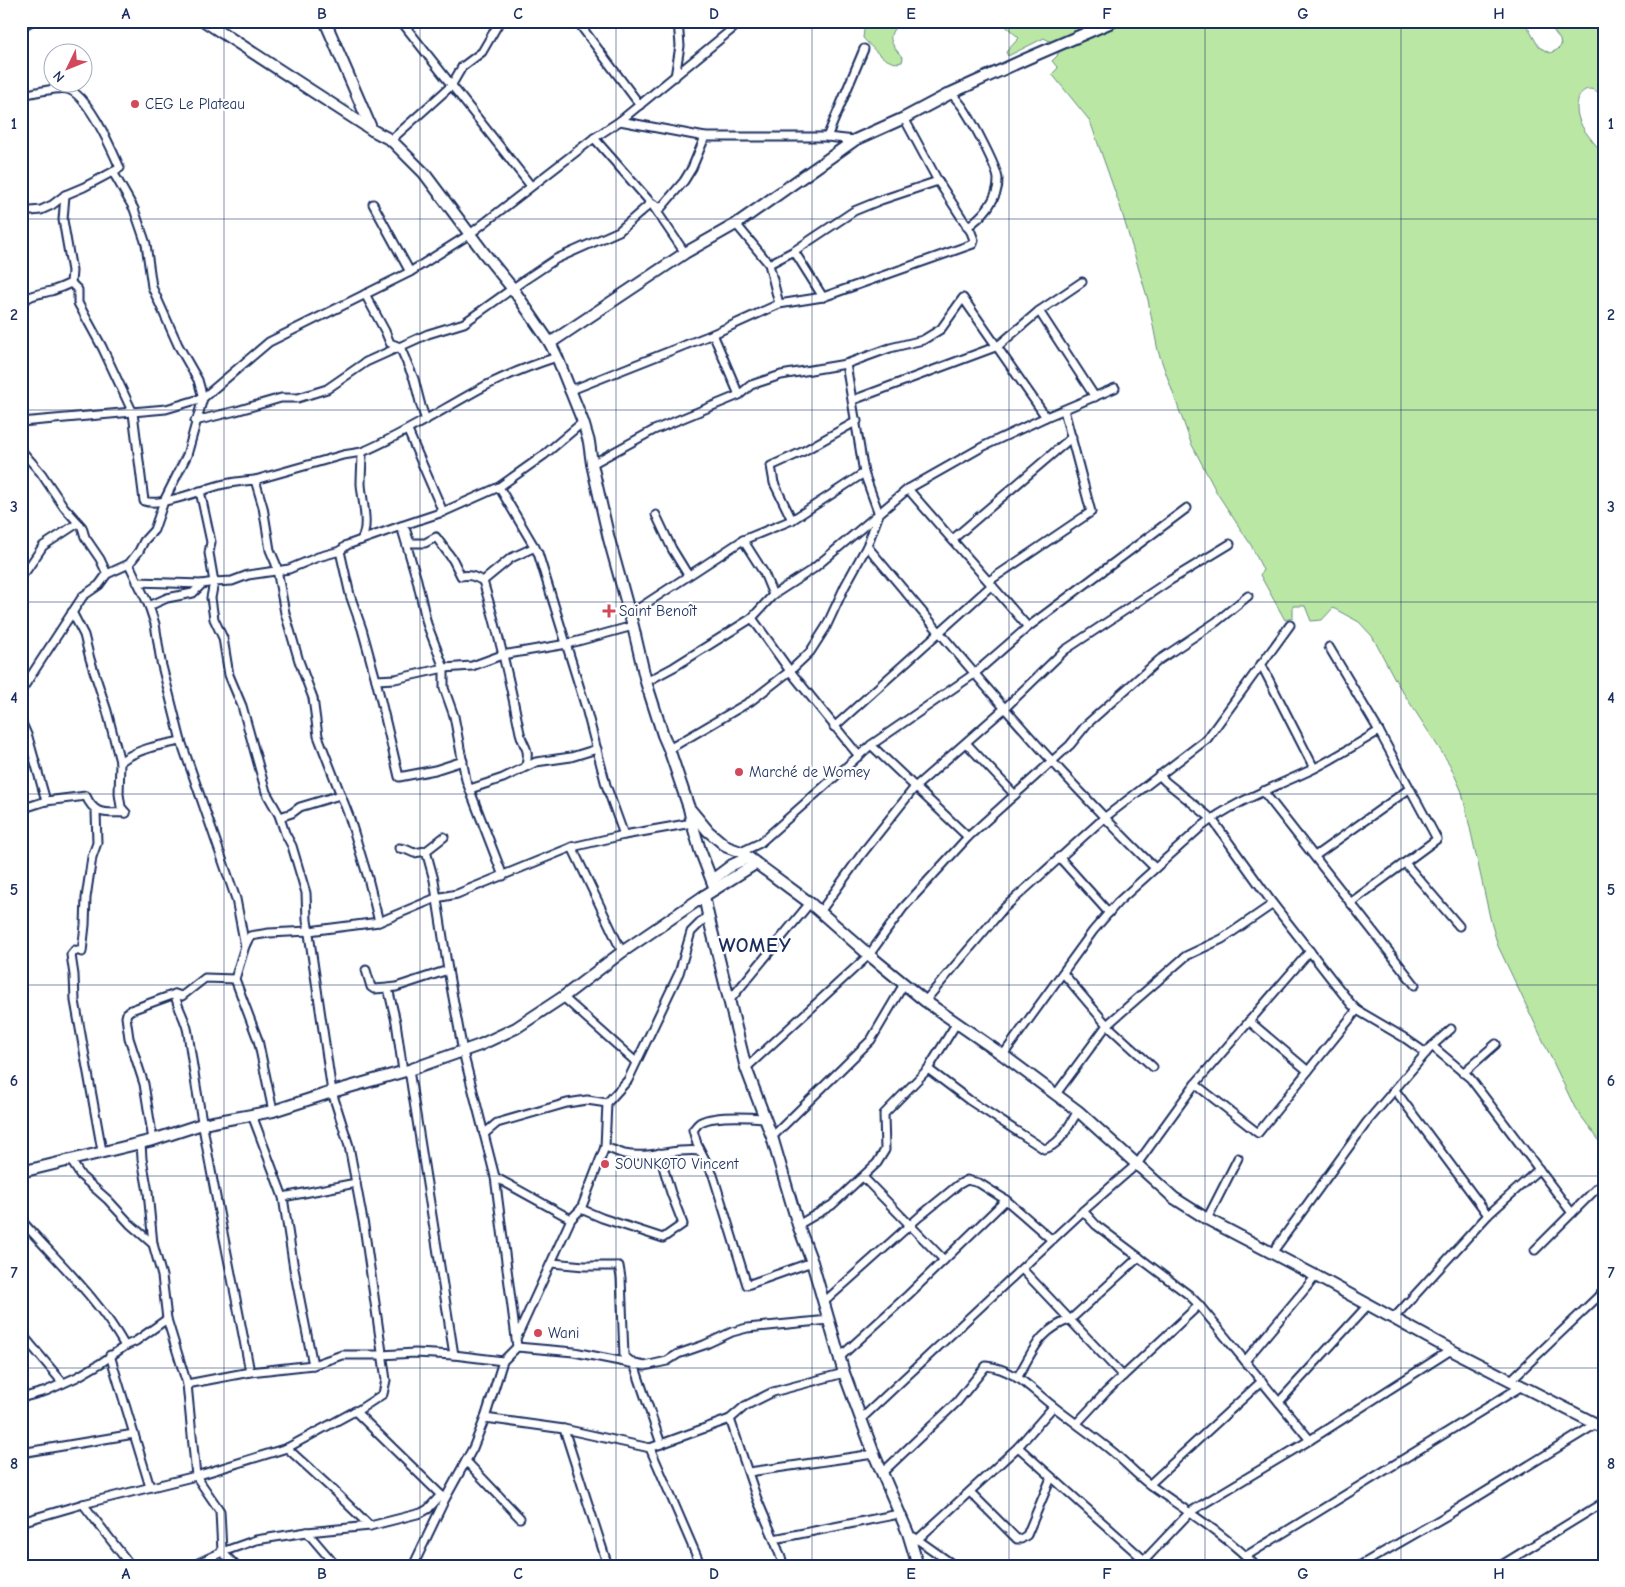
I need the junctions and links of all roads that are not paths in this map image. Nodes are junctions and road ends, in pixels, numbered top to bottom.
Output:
1 (32, 21) edge
2 (204, 21) edge
3 (324, 21) edge
4 (401, 21) edge
5 (500, 21) edge
6 (577, 21) edge
7 (678, 21) edge
8 (742, 21) edge
9 (1114, 21) edge
10 (21, 27) edge
11 (864, 49) dead end
12 (675, 77) junction
13 (450, 86) junction
14 (951, 93) junction
15 (21, 96) edge
16 (640, 105) junction
17 (904, 118) junction
18 (620, 121) junction
19 (372, 130) junction
20 (705, 137) junction
21 (827, 137) junction
22 (594, 138) junction
23 (391, 140) junction
24 (855, 140) junction
25 (114, 172) junction
26 (938, 181) junction
27 (531, 186) junction
28 (65, 195) junction
29 (651, 203) junction
30 (373, 204) dead end
31 (21, 212) edge
32 (736, 224) junction
33 (967, 227) junction
34 (470, 234) junction
35 (794, 250) junction
36 (685, 253) junction
37 (769, 264) junction
38 (410, 272) junction
39 (1082, 282) dead end
40 (70, 283) junction
41 (513, 289) junction
42 (365, 294) junction
43 (823, 297) junction
44 (21, 303) edge
45 (779, 304) junction
46 (1039, 311) junction
47 (713, 334) junction
48 (550, 343) junction
49 (998, 346) junction
50 (400, 347) junction
51 (557, 358) junction
52 (846, 364) junction
53 (1115, 388) dead end
54 (569, 392) junction
55 (740, 395) junction
56 (1095, 397) junction
57 (203, 398) junction
58 (853, 400) junction
59 (1064, 410) junction
60 (133, 413) junction
61 (1046, 417) junction
62 (426, 420) junction
63 (195, 421) junction
64 (857, 421) junction
65 (21, 422) edge
66 (583, 422) junction
67 (408, 431) junction
68 (1072, 437) junction
69 (21, 450) edge
70 (362, 452) junction
71 (592, 464) junction
72 (864, 473) junction
73 (255, 480) junction
74 (499, 487) junction
75 (908, 488) junction
76 (200, 491) junction
77 (164, 501) junction
78 (1187, 508) dead end
79 (443, 512) junction
80 (879, 514) junction
81 (656, 515) dead end
82 (792, 520) junction
83 (78, 523) junction
84 (402, 525) junction
85 (953, 539) junction
86 (361, 540) junction
87 (743, 540) junction
88 (1230, 544) dead end
89 (867, 546) junction
90 (535, 548) junction
91 (340, 551) junction
92 (129, 564) junction
93 (277, 571) junction
94 (107, 574) junction
95 (21, 575) edge
96 (688, 575) junction
97 (483, 581) junction
98 (137, 582) junction
99 (214, 582) junction
100 (991, 583) junction
101 (202, 584) junction
102 (773, 595) junction
103 (1248, 596) dead end
104 (149, 606) junction
105 (72, 612) junction
106 (630, 614) junction
107 (752, 618) junction
108 (1290, 625) dead end
109 (633, 626) junction
110 (1028, 627) junction
111 (939, 632) junction
112 (566, 644) junction
113 (1329, 647) dead end
114 (502, 655) junction
115 (1261, 664) junction
116 (444, 668) junction
117 (790, 671) junction
118 (974, 674) junction
119 (376, 680) junction
120 (646, 682) junction
121 (21, 691) edge
122 (1005, 708) junction
123 (21, 721) edge
124 (834, 727) junction
125 (1379, 732) junction
126 (181, 741) junction
127 (966, 743) junction
128 (871, 746) junction
129 (596, 749) junction
130 (669, 749) junction
131 (859, 756) junction
132 (1052, 760) junction
133 (463, 761) junction
134 (120, 762) junction
135 (526, 766) junction
136 (1314, 768) junction
137 (1159, 775) junction
138 (915, 787) junction
139 (470, 789) junction
140 (1409, 790) junction
141 (1262, 791) junction
142 (340, 795) junction
143 (1015, 795) junction
144 (46, 801) junction
145 (689, 808) junction
146 (21, 809) edge
147 (96, 811) junction
148 (280, 817) junction
149 (1104, 818) junction
150 (1212, 819) junction
151 (692, 823) junction
152 (624, 835) junction
153 (444, 837) dead end
154 (968, 837) junction
155 (572, 847) junction
156 (399, 848) dead end
157 (426, 851) junction
158 (1314, 856) junction
159 (1059, 857) junction
160 (748, 858) junction
161 (1404, 863) junction
162 (1155, 868) junction
163 (503, 876) junction
164 (714, 885) junction
165 (704, 896) junction
166 (436, 898) junction
167 (810, 903) junction
168 (1350, 903) junction
169 (1274, 904) junction
170 (820, 912) junction
171 (1109, 913) junction
172 (708, 915) junction
173 (380, 922) junction
174 (1458, 926) dead end
175 (308, 931) junction
176 (245, 946) junction
177 (1310, 951) junction
178 (622, 952) junction
179 (869, 955) junction
180 (366, 970) dead end
181 (448, 970) junction
182 (1063, 972) junction
183 (235, 979) junction
184 (904, 984) junction
185 (1415, 985) dead end
186 (388, 988) junction
187 (175, 994) junction
188 (563, 997) junction
189 (729, 1001) junction
190 (925, 1001) junction
191 (1357, 1010) junction
192 (1249, 1021) junction
193 (956, 1024) junction
194 (1107, 1025) junction
195 (1451, 1029) dead end
196 (1496, 1044) dead end
197 (1432, 1046) junction
198 (463, 1052) junction
199 (1426, 1053) junction
200 (1003, 1055) junction
201 (636, 1062) junction
202 (1153, 1066) dead end
203 (746, 1068) junction
204 (928, 1069) junction
205 (406, 1071) junction
206 (1308, 1071) junction
207 (1464, 1074) junction
208 (1195, 1084) junction
209 (1395, 1090) junction
210 (332, 1092) junction
211 (1056, 1094) junction
212 (607, 1103) junction
213 (273, 1111) junction
214 (1078, 1111) junction
215 (252, 1115) junction
216 (765, 1118) junction
217 (202, 1124) junction
218 (484, 1134) junction
219 (772, 1137) junction
220 (153, 1140) junction
221 (141, 1143) junction
222 (605, 1147) junction
223 (102, 1151) junction
224 (700, 1151) junction
225 (658, 1153) junction
226 (1238, 1158) dead end
227 (70, 1160) junction
228 (1137, 1164) junction
229 (1539, 1169) junction
230 (21, 1172) edge
231 (495, 1177) junction
232 (863, 1178) junction
233 (356, 1183) junction
234 (1598, 1187) dead end
235 (283, 1197) junction
236 (1006, 1200) junction
237 (581, 1209) junction
238 (1083, 1211) junction
239 (1572, 1214) junction
240 (1488, 1215) junction
241 (571, 1218) junction
242 (1207, 1219) junction
243 (21, 1220) edge
244 (798, 1225) junction
245 (910, 1226) junction
246 (1052, 1240) junction
247 (153, 1244) junction
248 (1535, 1250) dead end
249 (1272, 1253) junction
250 (1139, 1257) junction
251 (944, 1260) junction
252 (812, 1262) junction
253 (552, 1263) junction
254 (1022, 1269) junction
255 (1316, 1276) junction
256 (1602, 1294) edge
257 (824, 1302) junction
258 (1199, 1305) junction
259 (1368, 1305) junction
260 (168, 1318) junction
261 (1071, 1319) junction
262 (1393, 1319) junction
263 (829, 1320) junction
264 (21, 1333) edge
265 (516, 1339) junction
266 (124, 1346) junction
267 (517, 1347) junction
268 (1451, 1350) junction
269 (110, 1355) junction
270 (381, 1355) junction
271 (454, 1355) junction
272 (840, 1357) junction
273 (503, 1361) junction
274 (1245, 1361) junction
275 (634, 1364) junction
276 (313, 1365) junction
277 (250, 1372) junction
278 (844, 1373) junction
279 (1123, 1376) junction
280 (1017, 1378) junction
281 (1510, 1380) junction
282 (1262, 1381) junction
283 (63, 1383) junction
284 (187, 1384) junction
285 (1522, 1386) junction
286 (21, 1398) edge
287 (1279, 1402) junction
288 (1053, 1407) junction
289 (355, 1411) junction
290 (485, 1418) junction
291 (730, 1419) junction
292 (861, 1419) junction
293 (1076, 1423) junction
294 (1600, 1426) edge
295 (564, 1429) junction
296 (134, 1434) junction
297 (1310, 1440) junction
298 (661, 1444) junction
299 (1018, 1447) junction
300 (287, 1448) junction
301 (650, 1448) junction
302 (21, 1453) edge
303 (874, 1454) junction
304 (466, 1462) junction
305 (749, 1472) junction
306 (882, 1474) junction
307 (196, 1476) junction
308 (1051, 1478) junction
309 (1150, 1484) junction
310 (150, 1487) junction
311 (970, 1492) junction
312 (443, 1497) junction
313 (1604, 1502) edge
314 (82, 1504) junction
315 (1190, 1512) junction
316 (898, 1514) junction
317 (520, 1518) dead end
318 (21, 1522) edge
319 (370, 1526) junction
320 (308, 1532) junction
321 (908, 1533) junction
322 (774, 1539) junction
323 (917, 1540) junction
324 (222, 1552) junction
325 (1246, 1556) junction
326 (1142, 1563) edge
327 (1501, 1565) edge
328 (131, 1566) edge
329 (192, 1566) edge
330 (236, 1566) edge
331 (336, 1566) edge
332 (413, 1566) edge
333 (608, 1566) edge
334 (701, 1566) edge
335 (784, 1566) edge
336 (918, 1566) edge
337 (955, 1566) edge
338 (1151, 1566) edge
339 (1256, 1566) edge
340 (1358, 1566) edge

1 - 10 street
2 - 19 main road
3 - 19 main road
4 - 13 street
5 - 13 street
6 - 16 street
7 - 12 street
8 - 12 street
9 - 14 main road
11 - 21 street
12 - 16 street
13 - 23 street
13 - 27 street
14 - 17 main road
14 - 33 street
15 - 25 street
16 - 18 street
17 - 24 main road
17 - 26 street
18 - 20 street
18 - 22 street
19 - 23 main road
20 - 21 street
20 - 29 street
21 - 24 street
22 - 27 street
22 - 29 street
23 - 34 main road
24 - 32 main road
25 - 28 street
25 - 57 street
26 - 33 street
26 - 35 street
27 - 34 street
28 - 31 street
28 - 40 street
29 - 36 street
29 - 41 street
30 - 38 street
32 - 36 main road
32 - 37 street
33 - 43 street
34 - 38 street
34 - 41 main road
35 - 37 street
35 - 43 street
36 - 48 main road
37 - 45 street
38 - 42 street
39 - 46 street
40 - 44 street
40 - 60 street
41 - 48 main road
41 - 50 street
42 - 50 street
42 - 57 street
43 - 45 street
45 - 47 street
46 - 49 street
46 - 56 street
47 - 54 street
47 - 55 street
48 - 51 main road
49 - 52 street
49 - 58 street
49 - 61 street
50 - 62 street
50 - 63 street
51 - 54 main road
51 - 62 street
52 - 55 street
52 - 58 street
53 - 56 street
54 - 66 main road
55 - 71 street
56 - 59 street
57 - 60 street
57 - 63 street
58 - 64 street
59 - 61 street
59 - 68 street
60 - 65 street
60 - 77 street
61 - 75 street
62 - 67 street
63 - 77 street
64 - 72 street
64 - 82 street
66 - 71 main road
66 - 74 street
67 - 70 street
67 - 79 street
68 - 85 street
68 - 100 street
69 - 83 street
70 - 73 street
70 - 86 street
71 - 106 main road
72 - 80 street
72 - 82 street
73 - 76 street
73 - 93 street
74 - 79 street
74 - 90 street
75 - 80 street
75 - 85 street
76 - 77 street
76 - 99 street
77 - 92 street
78 - 110 street
79 - 84 street
80 - 89 street
80 - 102 street
81 - 96 street
82 - 87 street
83 - 94 street
83 - 95 street
84 - 86 street
84 - 97 street
84 - 116 street
85 - 100 street
86 - 91 street
87 - 96 street
87 - 102 street
88 - 122 street
89 - 111 street
89 - 117 street
90 - 97 street
90 - 112 street
91 - 93 street
91 - 119 street
92 - 94 street
92 - 98 street
93 - 99 street
93 - 142 street
94 - 105 street
96 - 106 street
97 - 114 street
98 - 101 street
98 - 104 street
99 - 101 street
99 - 148 street
100 - 110 street
100 - 111 street
101 - 104 street
102 - 107 street
103 - 132 street
104 - 126 street
105 - 121 street
105 - 134 street
106 - 109 main road
107 - 117 street
107 - 120 street
108 - 115 street
109 - 112 street
109 - 120 main road
110 - 118 street
111 - 118 street
111 - 124 street
112 - 114 street
112 - 129 street
113 - 125 street
114 - 116 street
114 - 135 street
115 - 136 street
115 - 137 street
116 - 119 street
116 - 133 street
117 - 124 street
117 - 130 street
118 - 122 street
118 - 128 street
119 - 133 street
120 - 130 main road
122 - 127 street
122 - 132 street
123 - 144 street
124 - 131 street
125 - 136 street
125 - 140 street
126 - 134 street
126 - 176 street
127 - 138 street
127 - 143 street
128 - 131 street
128 - 138 street
129 - 135 street
129 - 152 street
130 - 145 main road
131 - 160 street
132 - 143 street
132 - 149 street
133 - 139 street
134 - 147 street
135 - 139 street
136 - 141 street
137 - 149 street
137 - 150 street
138 - 154 street
138 - 170 street
139 - 163 street
140 - 158 street
140 - 161 street
141 - 150 street
141 - 158 street
142 - 148 street
142 - 173 street
143 - 154 street
144 - 146 street
144 - 147 street
145 - 151 main road
145 - 160 main road
147 - 223 street
148 - 175 street
149 - 159 street
149 - 162 street
150 - 162 street
150 - 169 street
151 - 152 street
151 - 164 main road
152 - 155 street
153 - 157 street
154 - 179 street
155 - 163 street
155 - 178 street
156 - 157 street
157 - 166 street
158 - 168 street
159 - 171 street
159 - 190 street
160 - 164 main road
160 - 167 main road
161 - 168 street
161 - 174 street
162 - 171 street
163 - 166 street
164 - 165 main road
165 - 172 main road
165 - 178 main road
166 - 173 street
166 - 181 street
167 - 170 main road
167 - 189 street
168 - 185 street
169 - 177 street
169 - 194 street
170 - 179 main road
171 - 182 street
172 - 189 main road
172 - 201 street
173 - 175 street
175 - 176 street
175 - 210 street
176 - 183 street
177 - 191 street
177 - 192 street
178 - 188 main road
179 - 184 main road
179 - 203 street
180 - 186 street
181 - 186 street
181 - 198 street
182 - 194 street
182 - 200 street
183 - 187 street
183 - 213 street
184 - 190 main road
184 - 219 street
186 - 205 street
187 - 217 street
187 - 220 street
188 - 198 main road
188 - 201 street
189 - 203 main road
190 - 193 main road
191 - 199 street
191 - 206 street
192 - 206 street
192 - 208 street
193 - 200 main road
193 - 204 street
194 - 202 street
194 - 211 street
195 - 197 street
196 - 207 street
197 - 199 street
197 - 207 street
198 - 205 main road
198 - 218 street
199 - 209 street
200 - 211 main road
201 - 212 street
203 - 216 main road
204 - 214 street
204 - 232 street
205 - 210 main road
205 - 271 street
206 - 208 street
207 - 229 street
208 - 228 street
209 - 240 street
209 - 249 street
210 - 213 main road
210 - 233 street
211 - 214 main road
212 - 218 street
212 - 222 street
213 - 215 main road
214 - 228 main road
215 - 217 main road
215 - 235 street
216 - 219 main road
216 - 224 street
217 - 220 main road
217 - 277 street
218 - 231 street
219 - 244 main road
220 - 221 main road
221 - 223 main road
221 - 247 street
222 - 225 street
222 - 237 street
223 - 227 main road
224 - 225 street
224 - 252 street
225 - 237 street
226 - 242 street
227 - 230 main road
227 - 247 street
228 - 238 street
228 - 242 main road
229 - 239 street
229 - 240 street
231 - 241 street
231 - 265 street
232 - 244 street
232 - 245 street
233 - 235 street
233 - 270 street
234 - 239 street
235 - 276 street
236 - 245 street
236 - 246 street
236 - 251 street
237 - 241 street
238 - 246 street
238 - 250 street
239 - 248 street
240 - 262 street
241 - 253 street
242 - 249 main road
243 - 266 street
244 - 252 main road
245 - 251 street
245 - 257 street
246 - 254 street
247 - 260 street
249 - 255 main road
250 - 258 street
250 - 261 street
251 - 272 street
252 - 257 main road
253 - 265 street
253 - 275 street
254 - 261 street
254 - 292 street
255 - 259 main road
255 - 274 street
256 - 281 street
257 - 263 main road
258 - 274 street
258 - 279 street
259 - 262 main road
259 - 287 street
260 - 266 street
260 - 284 street
261 - 279 street
261 - 280 street
262 - 268 main road
263 - 272 main road
263 - 275 street
264 - 283 street
265 - 267 street
266 - 269 street
267 - 273 street
267 - 275 street
268 - 281 main road
268 - 297 street
269 - 283 street
269 - 296 street
270 - 271 street
270 - 276 street
270 - 289 street
271 - 273 street
272 - 278 main road
273 - 290 street
274 - 282 street
275 - 298 street
276 - 277 street
277 - 284 street
278 - 291 street
278 - 292 main road
279 - 293 street
280 - 288 street
280 - 306 street
281 - 285 main road
282 - 287 street
282 - 309 street
283 - 286 street
284 - 307 street
285 - 294 main road
285 - 325 street
287 - 297 street
288 - 293 street
288 - 299 street
289 - 300 street
289 - 312 street
290 - 295 street
290 - 304 street
291 - 298 street
291 - 305 street
292 - 303 main road
293 - 309 street
294 - 340 street
295 - 301 street
295 - 333 street
296 - 302 street
296 - 310 street
297 - 315 street
298 - 301 street
299 - 308 street
299 - 311 street
300 - 307 street
300 - 319 street
301 - 334 street
303 - 305 street
303 - 306 main road
304 - 312 street
304 - 317 street
305 - 322 street
306 - 316 main road
307 - 310 street
307 - 324 street
308 - 311 street
308 - 326 street
309 - 315 street
310 - 314 street
311 - 323 street
312 - 319 street
312 - 332 street
313 - 327 street
314 - 318 street
314 - 328 street
315 - 325 street
315 - 326 street
316 - 321 main road
316 - 322 street
319 - 320 street
320 - 324 street
320 - 331 street
321 - 323 street
321 - 336 main road
322 - 335 street
323 - 337 street
324 - 329 street
324 - 330 street
325 - 339 street
326 - 338 street

